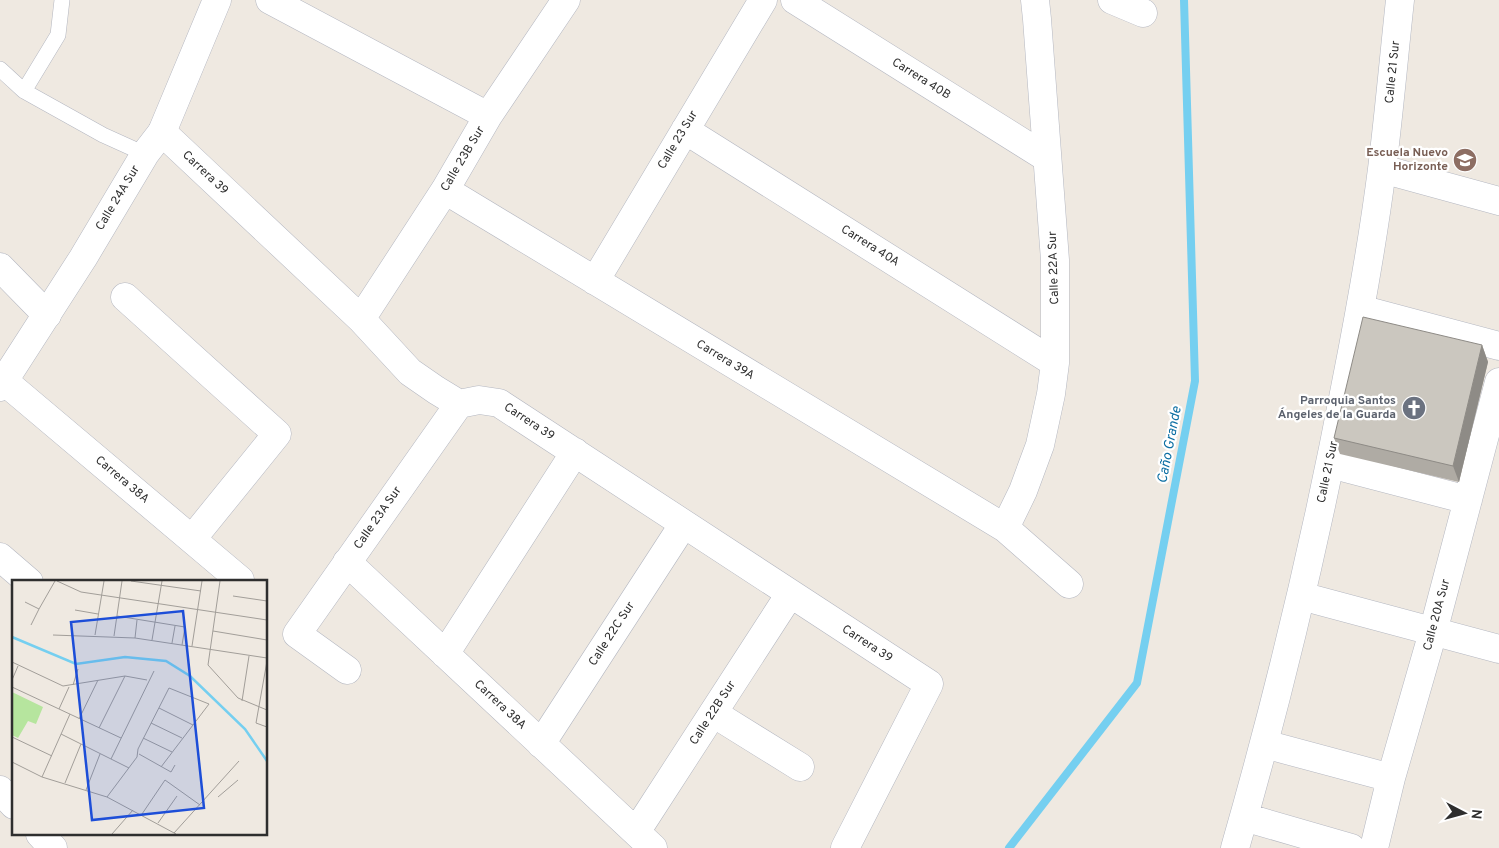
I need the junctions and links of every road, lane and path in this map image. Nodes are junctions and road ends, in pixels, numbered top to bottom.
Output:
1 (62, 0) edge
2 (217, 0) edge
3 (270, 0) edge
4 (566, 0) edge
5 (763, 0) edge
6 (795, 0) edge
7 (1035, 0) edge
8 (1112, 0) edge
9 (1400, 0) edge
10 (1143, 13) dead end
11 (0, 69) edge
12 (24, 91) junction
13 (488, 116) junction
14 (685, 130) junction
15 (162, 132) junction
16 (145, 154) junction
17 (1047, 158) junction
18 (1382, 169) junction
19 (445, 190) junction
20 (1499, 201) edge
21 (0, 266) edge
22 (595, 281) junction
23 (125, 297) dead end
24 (1360, 309) junction
25 (47, 315) junction
26 (360, 319) junction
27 (1499, 346) edge
28 (1056, 363) junction
29 (1499, 382) edge
30 (2, 384) edge
31 (459, 404) junction
32 (575, 452) junction
33 (1330, 464) junction
34 (1468, 500) junction
35 (683, 524) junction
36 (1005, 528) junction
37 (192, 540) junction
38 (0, 557) edge
39 (347, 562) junction
40 (27, 580) edge
41 (238, 580) edge
42 (1070, 584) dead end
43 (790, 594) junction
44 (1301, 596) junction
45 (1433, 632) junction
46 (1499, 649) edge
47 (445, 654) junction
48 (347, 670) dead end
49 (713, 713) junction
50 (541, 744) junction
51 (1264, 744) junction
52 (800, 767) dead end
53 (1391, 778) junction
54 (0, 790) edge
55 (12, 803) edge
56 (1244, 817) junction
57 (42, 836) edge
58 (644, 840) edge
59 (53, 848) edge
60 (844, 848) edge
61 (1235, 848) edge
62 (1351, 848) edge
63 (1374, 848) edge

1 - 12 lane
2 - 15 street, Calle 24A Sur
3 - 13 street
4 - 13 street, Calle 23B Sur
5 - 14 street, Calle 23 Sur
6 - 17 street, Carrera 40B
7 - 17 street, Calle 22A Sur
8 - 10 street
9 - 18 street, Calle 21 Sur
11 - 12 lane
12 - 16 lane
13 - 19 street, Calle 23B Sur
14 - 22 street, Calle 23 Sur
14 - 28 street, Carrera 40A
15 - 16 street, Calle 24A Sur
15 - 26 street, Carrera 39
16 - 25 street, Calle 24A Sur
17 - 28 street, Calle 22A Sur
18 - 20 street
18 - 24 street, Calle 21 Sur
19 - 22 street, Carrera 39A
19 - 26 street, Calle 23B Sur
21 - 25 street
22 - 36 street, Carrera 39A
23 - 37 street
24 - 27 street
24 - 33 street, Calle 21 Sur
25 - 30 street, Calle 24A Sur
26 - 31 street, Carrera 39
28 - 36 street, Calle 22A Sur
29 - 34 street, Calle 20A Sur
30 - 37 street, Carrera 38A
31 - 32 street, Carrera 39
31 - 39 street, Calle 23A Sur
32 - 35 street, Carrera 39
32 - 47 street
33 - 34 street
33 - 44 street, Calle 21 Sur
34 - 45 street, Calle 20A Sur
35 - 43 street, Carrera 39
35 - 50 street, Calle 22C Sur
36 - 42 street, Carrera 39A
37 - 41 street, Carrera 38A
38 - 40 street
39 - 47 street, Carrera 38A
39 - 48 street, Calle 23A Sur
43 - 49 street, Calle 22B Sur
43 - 60 street, Carrera 39
44 - 45 street
44 - 51 street, Calle 21 Sur
45 - 46 street
45 - 53 street, Calle 20A Sur
47 - 50 street, Carrera 38A
49 - 52 street
49 - 58 street, Calle 22B Sur
50 - 58 street, Carrera 38A
51 - 53 street
51 - 56 street, Calle 21 Sur
53 - 63 street, Calle 20A Sur
54 - 55 street
56 - 61 street, Calle 21 Sur
56 - 62 street
57 - 59 street

